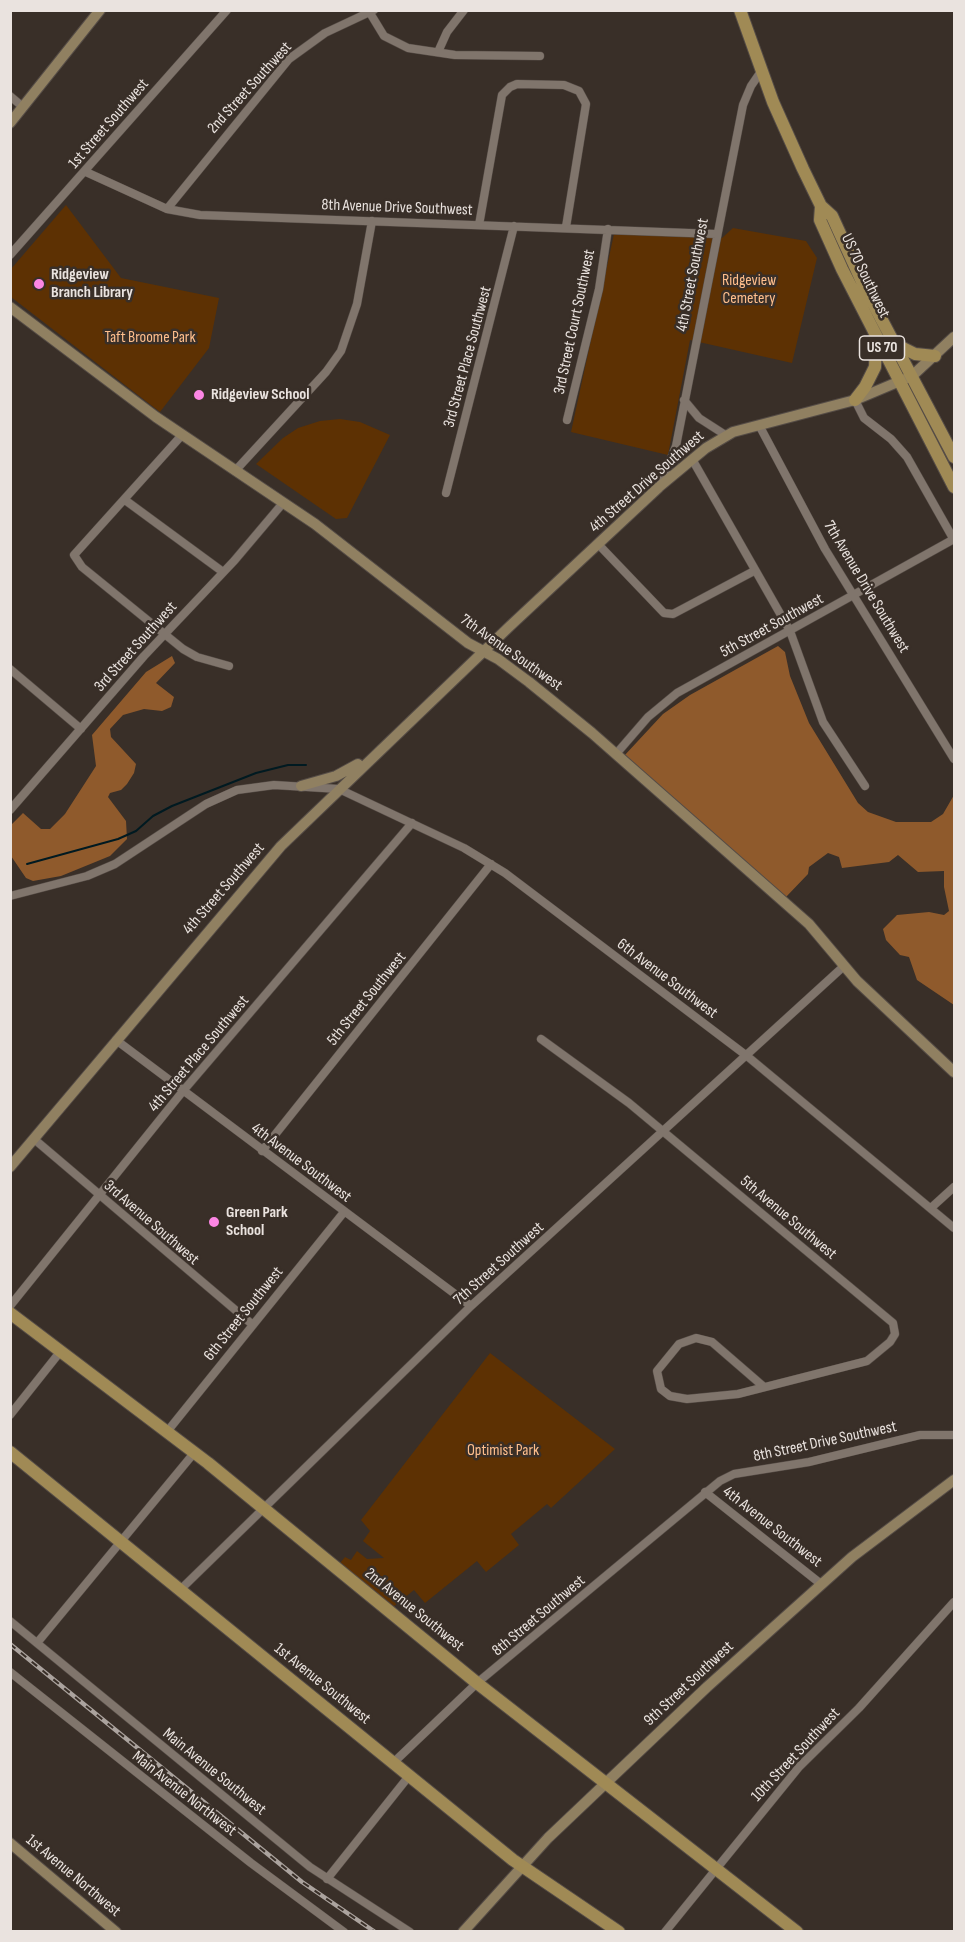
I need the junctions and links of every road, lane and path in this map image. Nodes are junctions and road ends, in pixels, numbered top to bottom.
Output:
1 (100, 10) edge
2 (226, 10) edge
3 (464, 10) edge
4 (740, 10) edge
5 (372, 12) edge
6 (438, 52) junction
7 (540, 56) dead end
8 (762, 70) junction
9 (10, 96) edge
10 (23, 107) junction
11 (10, 123) edge
12 (86, 172) junction
13 (821, 206) junction
14 (167, 209) junction
15 (372, 221) junction
16 (479, 225) junction
17 (514, 226) junction
18 (566, 227) junction
19 (608, 230) junction
20 (716, 234) junction
21 (10, 255) edge
22 (10, 307) edge
23 (875, 335) junction
24 (954, 337) edge
25 (896, 345) junction
26 (935, 356) junction
27 (912, 376) junction
28 (899, 382) junction
29 (684, 400) junction
30 (855, 400) junction
31 (567, 420) dead end
32 (759, 425) junction
33 (182, 435) junction
34 (727, 436) junction
35 (954, 457) edge
36 (692, 459) junction
37 (235, 471) junction
38 (659, 487) junction
39 (954, 487) edge
40 (446, 493) dead end
41 (125, 500) junction
42 (283, 503) junction
43 (954, 539) edge
44 (598, 544) junction
45 (754, 571) junction
46 (223, 572) junction
47 (854, 596) junction
48 (790, 631) junction
49 (164, 634) junction
50 (483, 652) junction
51 (229, 666) dead end
52 (11, 671) edge
53 (81, 729) junction
54 (384, 747) junction
55 (616, 754) junction
56 (954, 759) edge
57 (301, 786) junction
58 (865, 786) dead end
59 (339, 789) junction
60 (10, 810) edge
61 (412, 823) junction
62 (491, 864) junction
63 (10, 896) edge
64 (844, 966) junction
65 (541, 1039) dead end
66 (116, 1040) junction
67 (747, 1056) junction
68 (954, 1072) edge
69 (183, 1091) junction
70 (663, 1132) junction
71 (34, 1139) junction
72 (262, 1151) junction
73 (10, 1167) edge
74 (954, 1187) edge
75 (99, 1196) junction
76 (932, 1207) junction
77 (344, 1212) junction
78 (954, 1228) edge
79 (10, 1306) edge
80 (471, 1306) junction
81 (10, 1313) edge
82 (253, 1325) junction
83 (60, 1352) junction
84 (764, 1387) junction
85 (10, 1415) edge
86 (166, 1433) junction
87 (954, 1435) edge
88 (10, 1452) edge
89 (194, 1453) junction
90 (954, 1480) edge
91 (705, 1492) junction
92 (262, 1508) junction
93 (121, 1542) junction
94 (821, 1584) junction
95 (180, 1590) junction
96 (954, 1602) edge
97 (10, 1621) edge
98 (37, 1643) junction
99 (10, 1672) edge
100 (477, 1683) junction
101 (393, 1763) junction
102 (409, 1776) junction
103 (605, 1783) junction
104 (10, 1843) edge
105 (521, 1866) junction
106 (715, 1869) junction
107 (327, 1879) junction
108 (116, 1932) edge
109 (345, 1932) edge
110 (410, 1932) edge
111 (463, 1932) edge
112 (619, 1932) edge
113 (665, 1932) edge
114 (797, 1932) edge

1 - 10 street
2 - 12 street, 1st Street Southwest
3 - 6 street
4 - 8 main road, US 70 Southwest / US 70
5 - 6 street
5 - 14 street, 2nd Street Southwest
6 - 7 street
8 - 13 main road, US 70 Southwest / US 70
8 - 20 street, 4th Street Southwest
9 - 10 street
10 - 11 street
12 - 14 street, 8th Avenue Drive Southwest
12 - 21 street, 1st Street Southwest
13 - 23 main road, US 70 Southwest / US 70
13 - 25 main road, US 70 Southwest / US 70
14 - 15 street, 8th Avenue Drive Southwest
15 - 16 street, 8th Avenue Drive Southwest
15 - 37 street
16 - 17 street, 8th Avenue Drive Southwest
16 - 18 street
17 - 18 street, 8th Avenue Drive Southwest
17 - 40 street, 3rd Street Place Southwest
18 - 19 street, 8th Avenue Drive Southwest
19 - 20 street, 8th Avenue Drive Southwest
19 - 31 street, 3rd Street Court Southwest
20 - 29 street, 4th Street Southwest
22 - 33 street, 7th Avenue Southwest
23 - 28 main road, US 70 Southwest / US 70
23 - 30 main road
24 - 26 street, 4th Street Drive Southwest
25 - 26 main road
25 - 27 main road, US 70 Southwest / US 70
26 - 27 street, 4th Street Drive Southwest
27 - 28 street, 4th Street Drive Southwest
27 - 35 main road, US 70 Southwest / US 70
28 - 30 street, 4th Street Drive Southwest
28 - 39 main road, US 70 Southwest / US 70
29 - 34 street
29 - 38 street, 4th Street Southwest
30 - 32 street, 4th Street Drive Southwest
30 - 43 street
32 - 34 street, 4th Street Drive Southwest
32 - 47 street, 7th Avenue Drive Southwest
33 - 37 street, 7th Avenue Southwest
33 - 41 street
34 - 36 street, 4th Street Drive Southwest
36 - 38 street, 4th Street Drive Southwest
36 - 45 street
37 - 42 street, 7th Avenue Southwest
38 - 44 street, 4th Street Drive Southwest
41 - 46 street
41 - 49 street
42 - 46 street, 3rd Street Southwest
42 - 50 street, 7th Avenue Southwest
43 - 47 street, 5th Street Southwest
44 - 45 street
44 - 50 street, 4th Street Drive Southwest
45 - 48 street
46 - 49 street, 3rd Street Southwest
47 - 48 street, 5th Street Southwest
47 - 56 street, 7th Avenue Drive Southwest
48 - 55 street, 5th Street Southwest
48 - 58 street
49 - 51 street
49 - 53 street, 3rd Street Southwest
50 - 54 street, 4th Street Southwest
50 - 55 street, 7th Avenue Southwest
52 - 53 street
53 - 60 street, 3rd Street Southwest
54 - 57 street
54 - 59 street, 4th Street Southwest
55 - 64 street, 7th Avenue Southwest
57 - 59 street
57 - 63 street
59 - 61 street, 6th Avenue Southwest
59 - 66 street, 4th Street Southwest
61 - 62 street, 6th Avenue Southwest
61 - 69 street, 4th Street Place Southwest
62 - 67 street, 6th Avenue Southwest
62 - 72 street, 5th Street Southwest
64 - 67 street, 7th Street Southwest
64 - 68 street, 7th Avenue Southwest
65 - 70 street, 5th Avenue Southwest
66 - 69 street, 4th Avenue Southwest
66 - 71 street, 4th Street Southwest
67 - 70 street, 7th Street Southwest
67 - 76 street, 6th Avenue Southwest
69 - 72 street, 4th Avenue Southwest
69 - 75 street, 4th Street Place Southwest
70 - 80 street, 7th Street Southwest
70 - 84 street, 5th Avenue Southwest
71 - 73 street, 4th Street Southwest
71 - 75 street, 3rd Avenue Southwest
72 - 77 street, 4th Avenue Southwest
74 - 76 street
75 - 79 street, 4th Street Place Southwest
75 - 82 street, 3rd Avenue Southwest
76 - 78 street, 6th Avenue Southwest
77 - 80 street, 4th Avenue Southwest
77 - 82 street, 6th Street Southwest
80 - 92 street, 7th Street Southwest
81 - 83 main road, 2nd Avenue Southwest
82 - 86 street, 6th Street Southwest
83 - 85 street
83 - 86 main road, 2nd Avenue Southwest
84 - 84 street, 5th Avenue Southwest
86 - 89 main road, 2nd Avenue Southwest
87 - 91 street, 8th Street Drive Southwest
88 - 93 main road, 1st Avenue Southwest
89 - 92 main road, 2nd Avenue Southwest
89 - 93 street
90 - 94 street, 9th Street Southwest
91 - 94 street, 4th Avenue Southwest
91 - 100 street, 8th Street Southwest
92 - 95 street, 7th Street Southwest
92 - 100 main road, 2nd Avenue Southwest
93 - 95 main road, 1st Avenue Southwest
93 - 98 street
94 - 103 street, 9th Street Southwest
95 - 101 main road, 1st Avenue Southwest
96 - 106 street, 10th Street Southwest
97 - 98 street, Main Avenue Southwest
98 - 107 street, Main Avenue Southwest
99 - 109 street, Main Avenue Northwest
100 - 101 street, 8th Street Southwest
100 - 103 main road, 2nd Avenue Southwest
101 - 102 main road, 1st Avenue Southwest
102 - 105 main road, 1st Avenue Southwest
102 - 107 street
103 - 105 street, 9th Street Southwest
103 - 106 main road, 2nd Avenue Southwest
104 - 108 street, 1st Avenue Northwest
105 - 111 street, 9th Street Southwest
105 - 112 main road, 1st Avenue Southwest
106 - 113 street, 10th Street Southwest
106 - 114 main road, 2nd Avenue Southwest
107 - 110 street, Main Avenue Southwest

